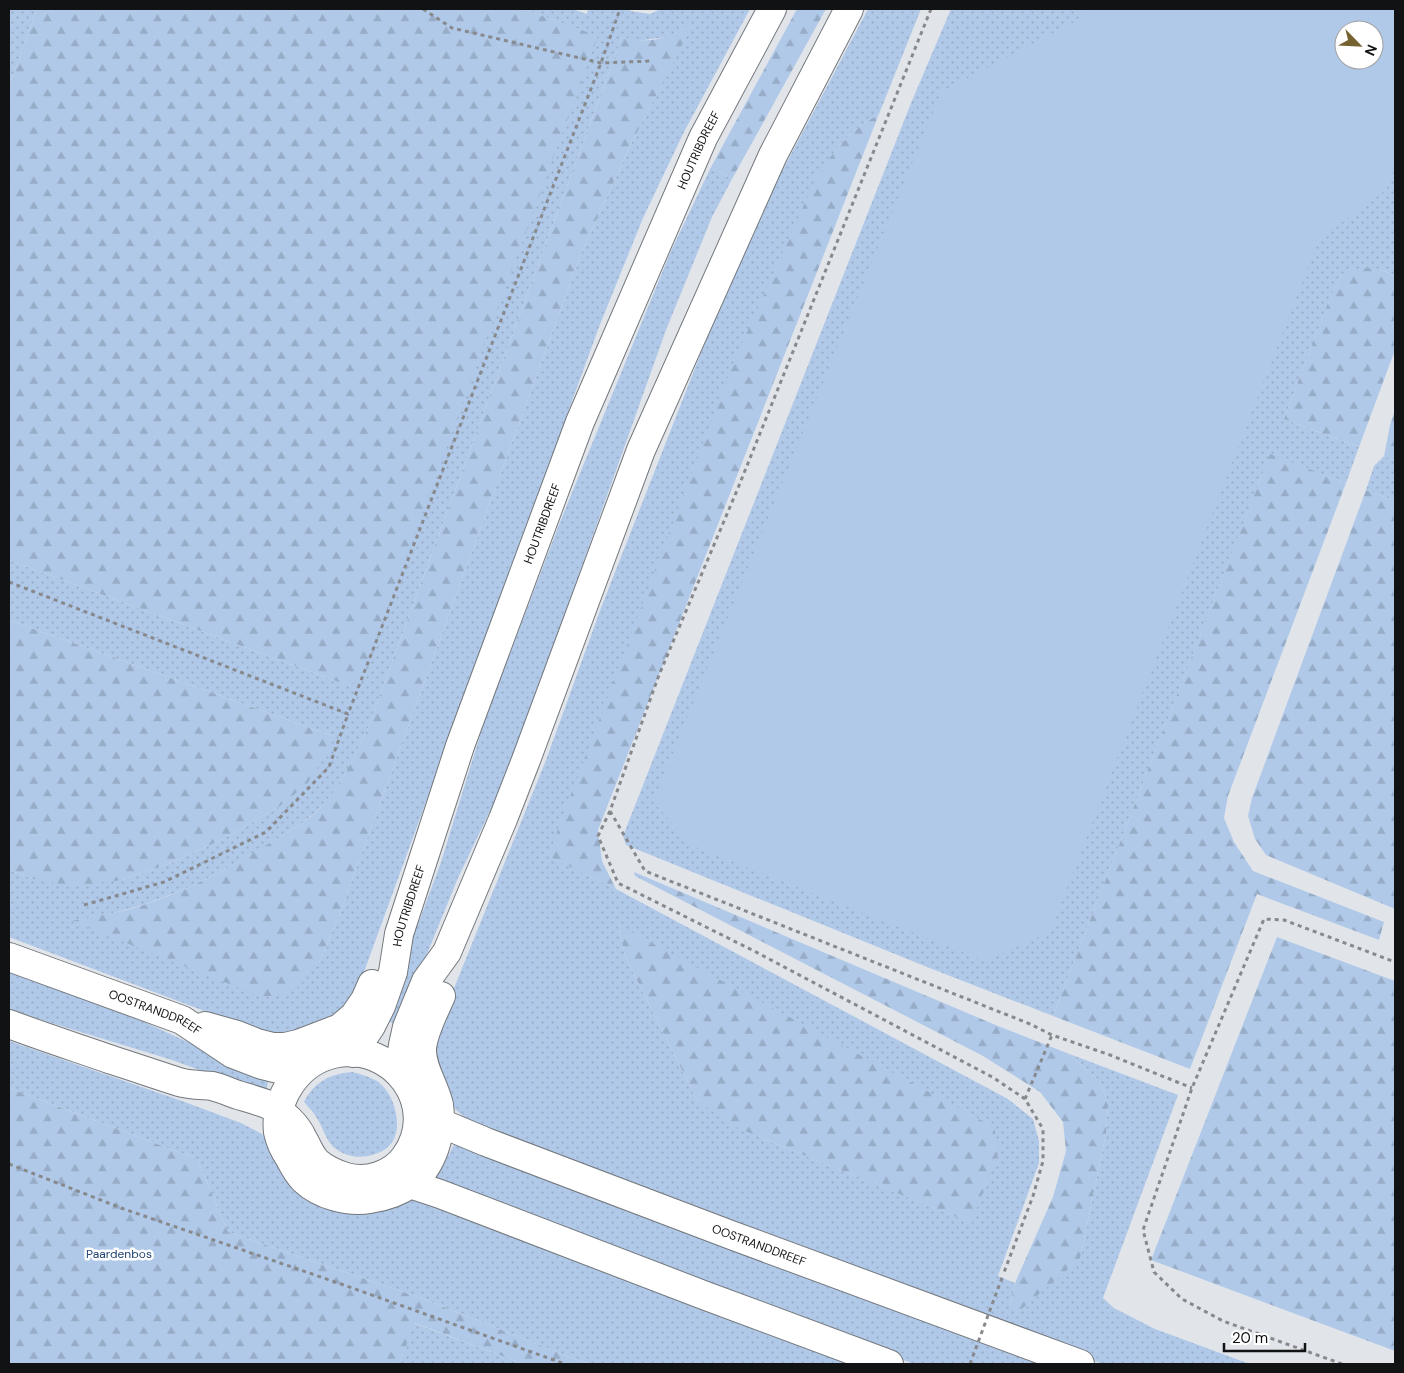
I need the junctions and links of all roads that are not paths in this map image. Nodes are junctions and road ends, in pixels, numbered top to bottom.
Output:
1 (772, 9) edge
2 (849, 9) edge
3 (399, 934) junction
4 (447, 952) junction
5 (9, 957) edge
6 (182, 1020) junction
7 (9, 1024) edge
8 (353, 1053) junction
9 (399, 1072) junction
10 (298, 1074) junction
11 (429, 1118) junction
12 (279, 1121) junction
13 (410, 1184) junction
14 (889, 1364) edge
15 (1080, 1364) edge

1 - 3 main road, HOUTRIBDREEF
2 - 4 main road
3 - 6 main road
3 - 8 main road, HOUTRIBDREEF
4 - 9 main road
4 - 11 main road
5 - 6 main road, OOSTRANDDREEF
6 - 10 main road, OOSTRANDDREEF
7 - 12 main road
8 - 9 main road
8 - 10 main road
9 - 11 main road
10 - 12 main road
11 - 12 main road
11 - 13 main road
11 - 15 main road, OOSTRANDDREEF
12 - 13 main road
13 - 14 main road

